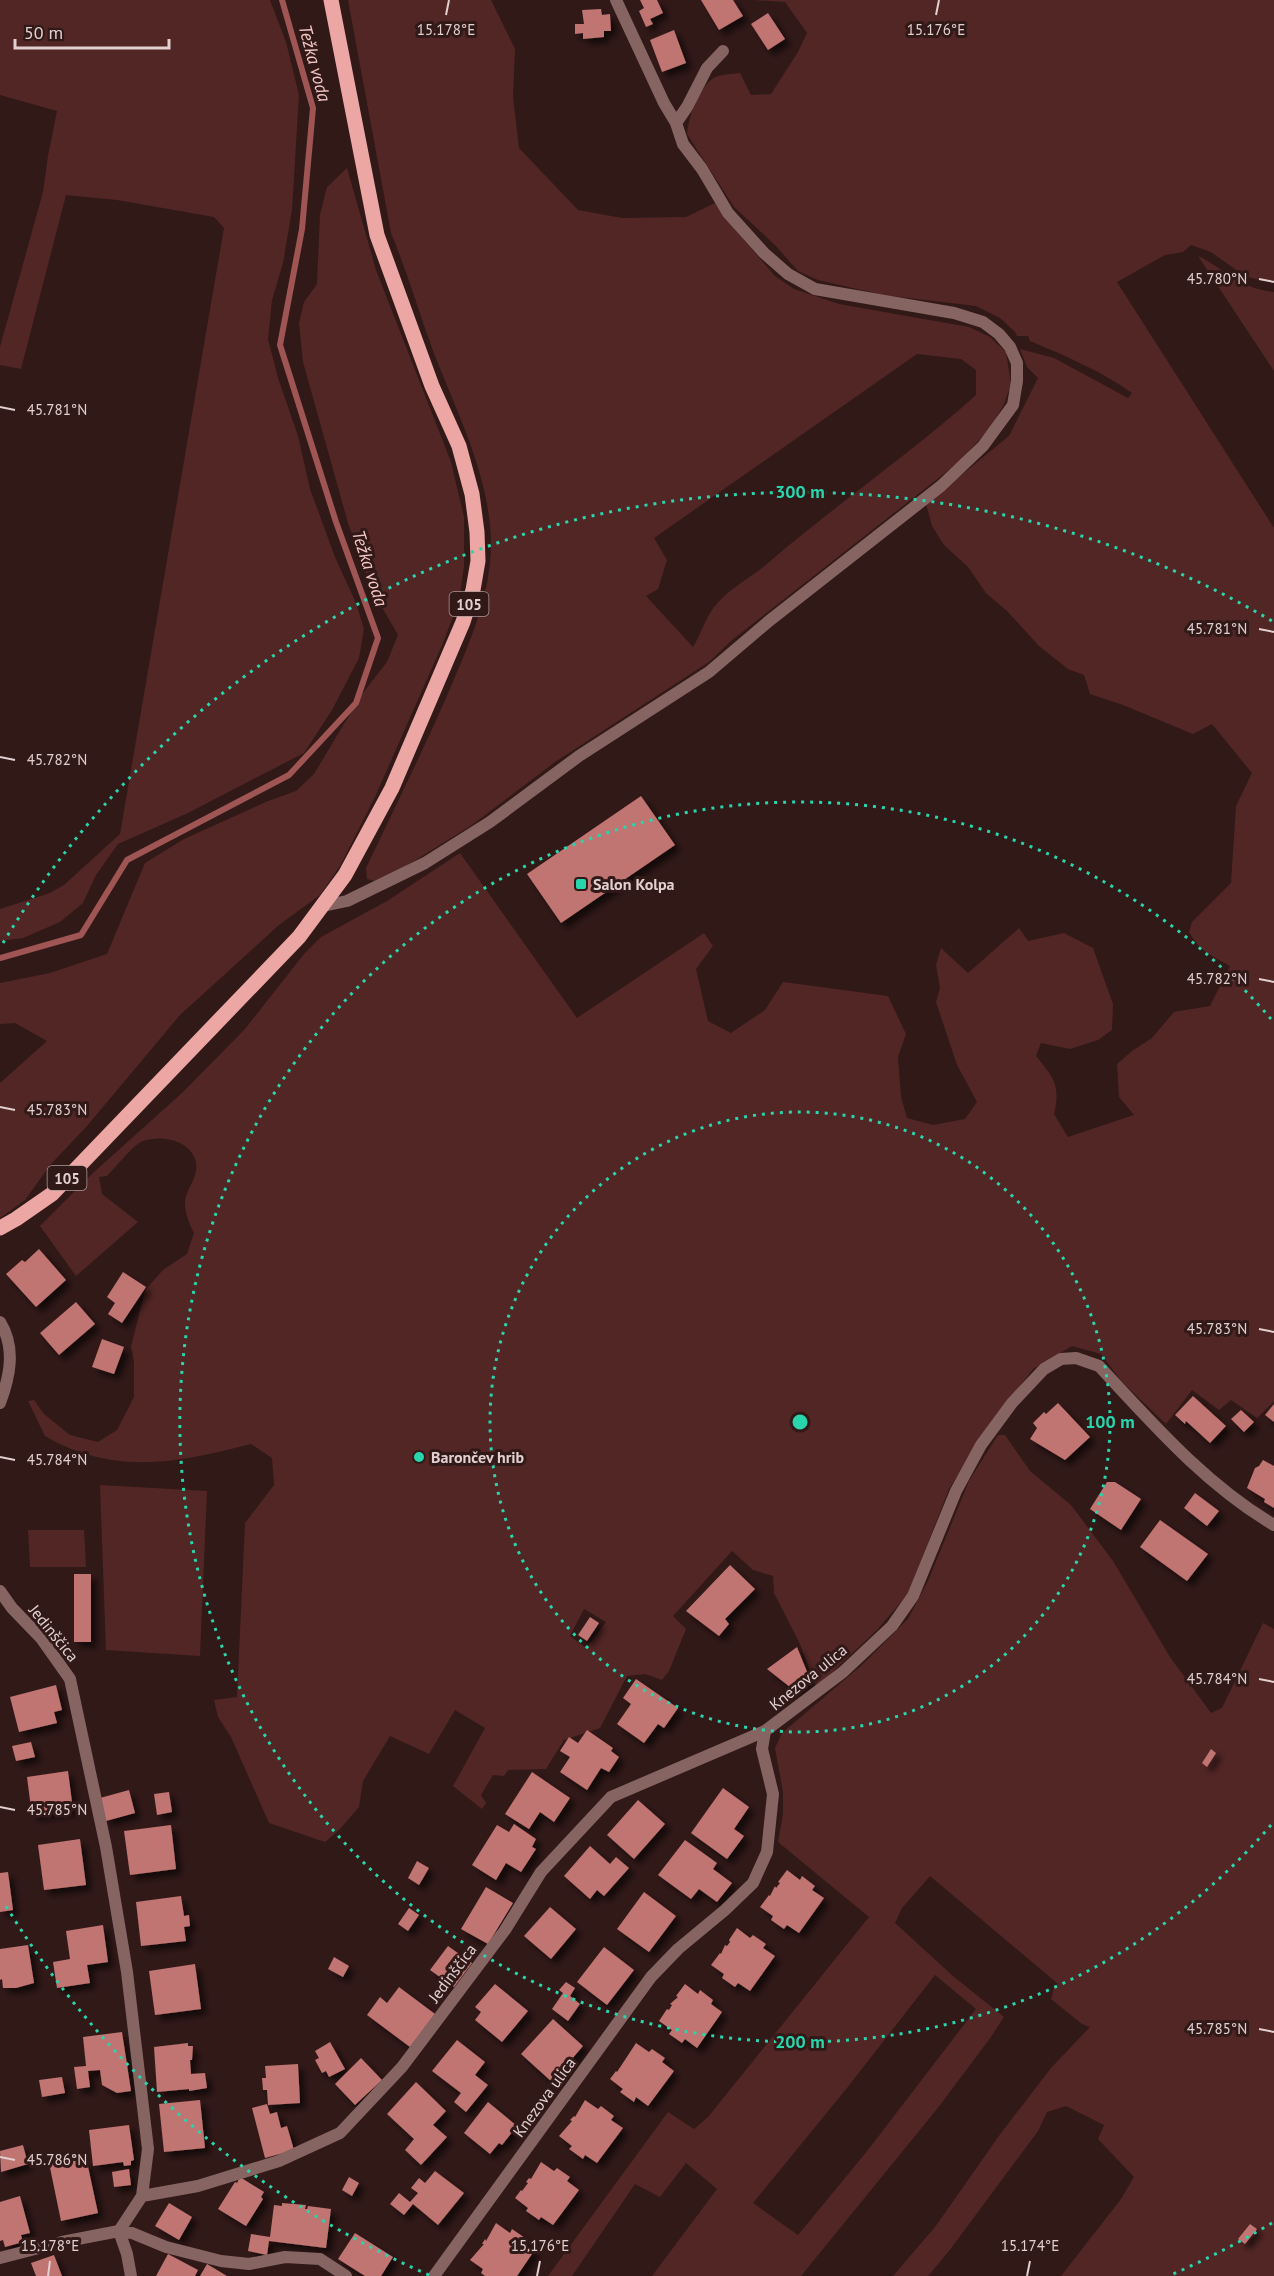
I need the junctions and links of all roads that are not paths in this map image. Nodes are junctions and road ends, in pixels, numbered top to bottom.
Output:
1 (331, 0) edge
2 (616, 0) edge
3 (723, 51) dead end
4 (676, 123) junction
5 (323, 906) junction
6 (0, 1228) edge
7 (0, 1322) edge
8 (0, 1403) edge
9 (1274, 1525) edge
10 (0, 1591) edge
11 (765, 1731) junction
12 (142, 2196) junction
13 (119, 2231) junction
14 (0, 2258) edge
15 (131, 2276) edge
16 (346, 2276) edge
17 (434, 2276) edge

1 - 5 main road, 105
2 - 4 street
3 - 4 street
4 - 5 street
5 - 6 main road, 105
7 - 8 street
9 - 11 street, Knezova ulica
10 - 12 street, Jedinščica
11 - 12 street, Jedinščica
11 - 17 street, Knezova ulica
12 - 13 street, Jedinščica
13 - 14 street
13 - 15 street
13 - 16 street

